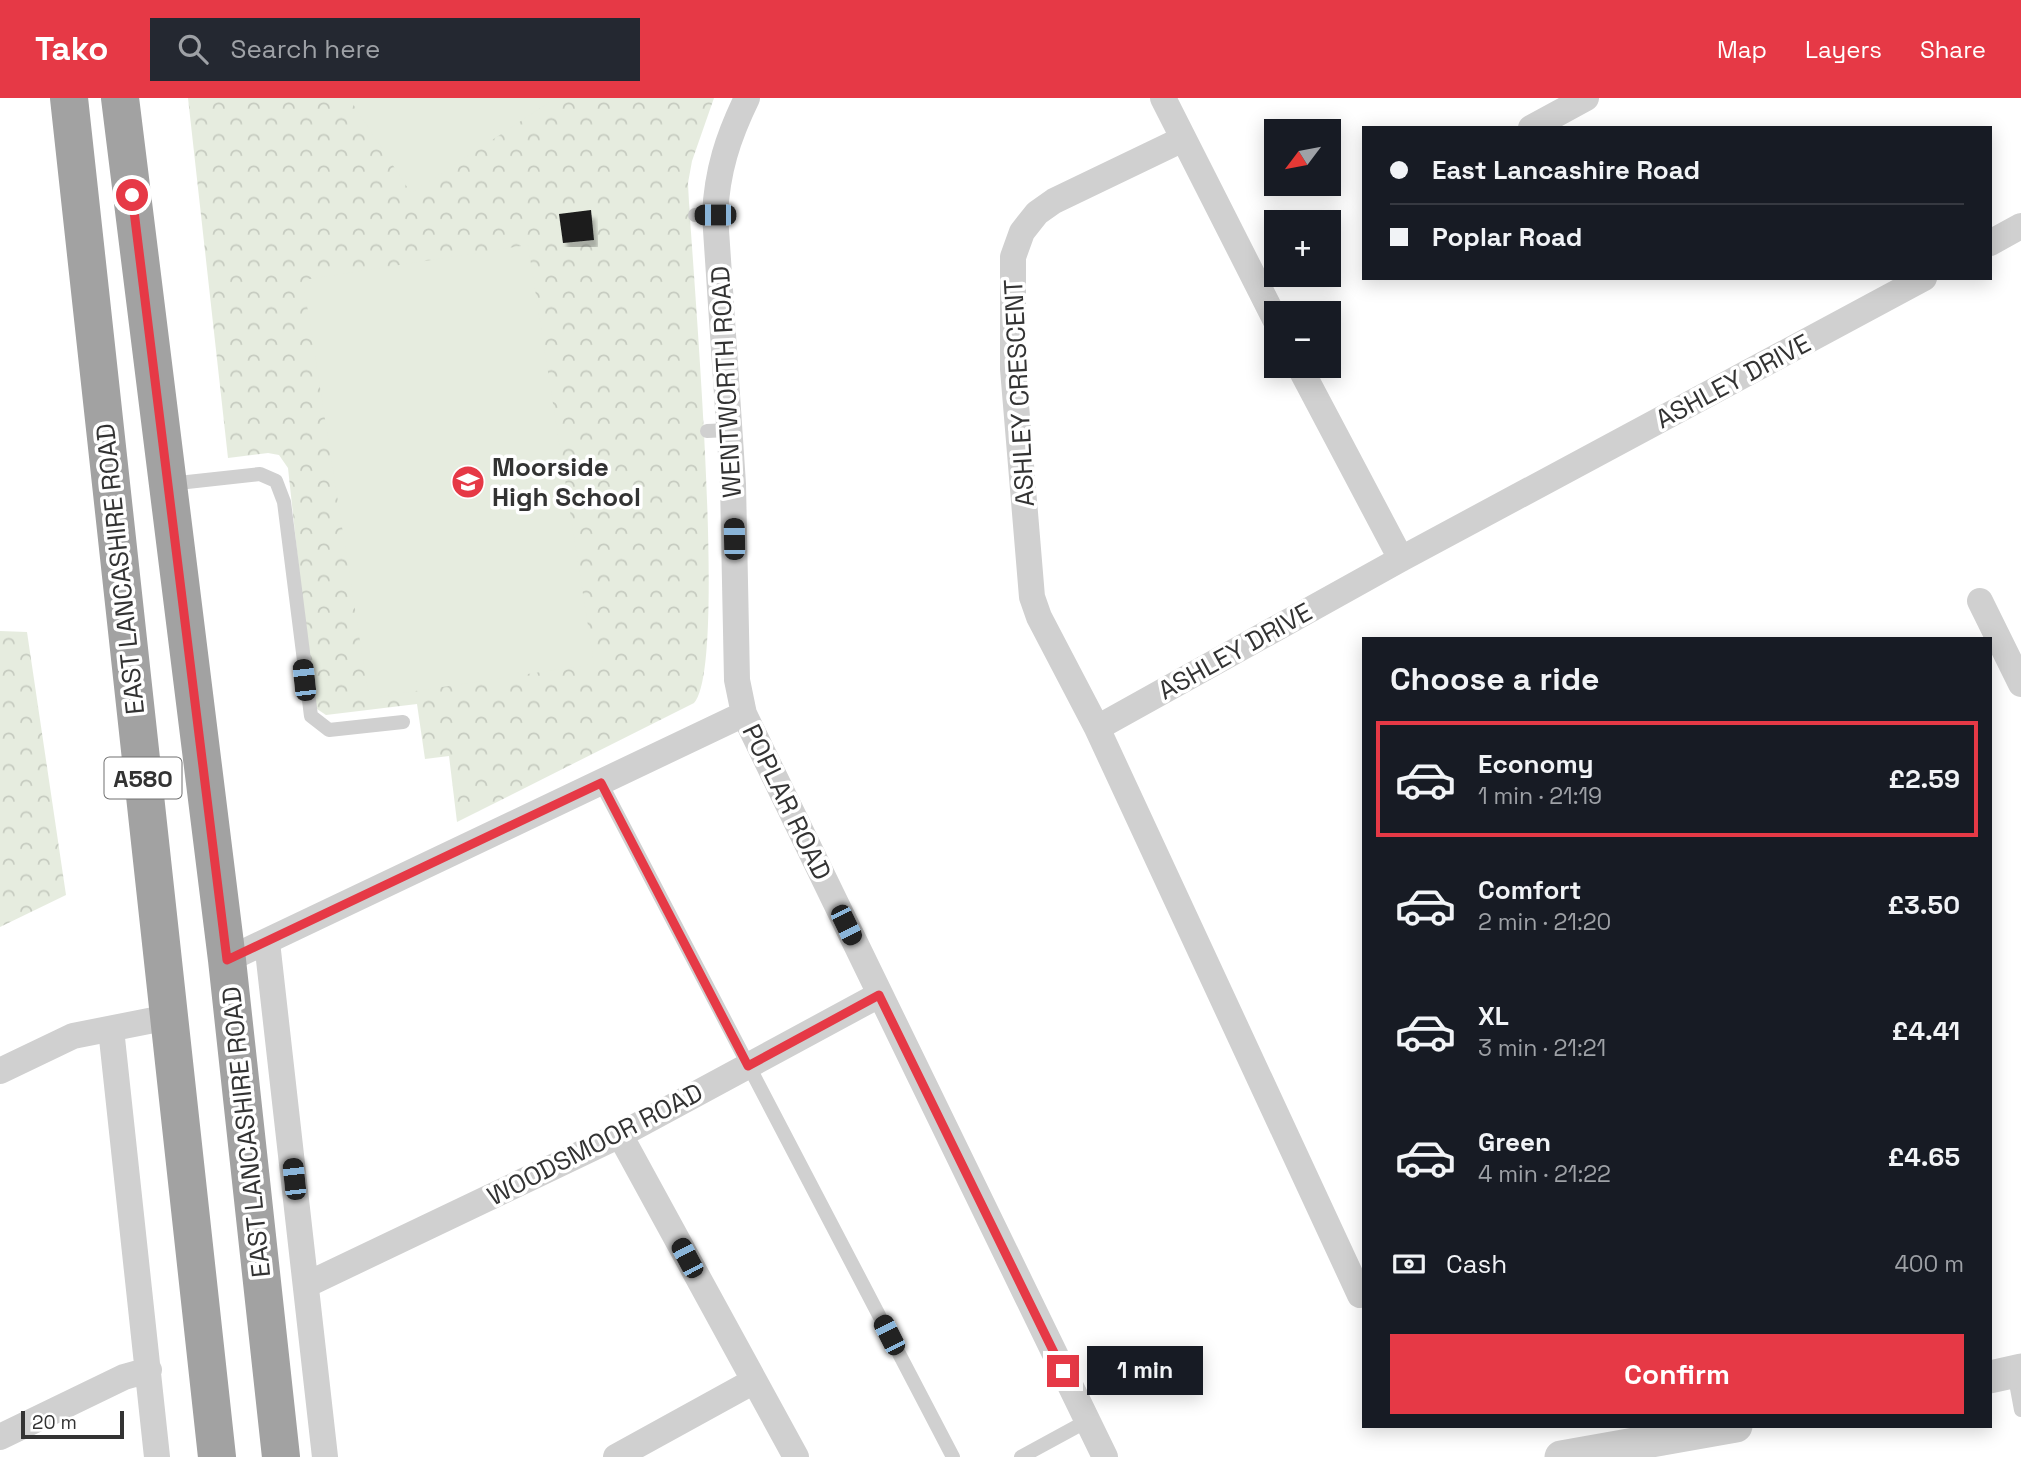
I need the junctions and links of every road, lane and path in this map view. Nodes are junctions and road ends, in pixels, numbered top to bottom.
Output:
1 (69, 98) edge
2 (120, 98) edge
3 (747, 98) edge
4 (1163, 98) edge
5 (1586, 98) edge
6 (1535, 126) edge
7 (1183, 139) junction
8 (2021, 226) edge
9 (1992, 242) edge
10 (1919, 280) edge
11 (1266, 301) edge
12 (1305, 378) edge
13 (168, 484) junction
14 (1401, 559) junction
15 (1980, 601) dead end
16 (2021, 684) edge
17 (744, 714) junction
18 (402, 722) dead end
19 (1097, 728) junction
20 (601, 783) junction
21 (267, 942) junction
22 (227, 960) junction
23 (879, 995) junction
24 (169, 1017) junction
25 (111, 1028) junction
26 (748, 1066) junction
27 (0, 1071) edge
28 (620, 1135) junction
29 (306, 1284) junction
30 (1360, 1295) dead end
31 (149, 1370) junction
32 (2008, 1373) edge
33 (754, 1381) junction
34 (2021, 1410) edge
35 (1087, 1421) junction
36 (1730, 1428) edge
37 (0, 1437) edge
38 (1672, 1448) edge
39 (157, 1457) edge
40 (217, 1457) edge
41 (281, 1457) edge
42 (325, 1457) edge
43 (616, 1457) edge
44 (796, 1457) edge
45 (953, 1457) edge
46 (1021, 1457) edge
47 (1105, 1457) edge
48 (1562, 1457) edge

1 - 24 highway, EAST LANCASHIRE ROAD / A580
2 - 13 highway, EAST LANCASHIRE ROAD / A580
3 - 17 street, WENTWORTH ROAD
4 - 7 street
5 - 6 street
7 - 11 street
7 - 19 street, ASHLEY CRESCENT
8 - 9 street
10 - 14 street, ASHLEY DRIVE
12 - 14 street
13 - 18 lane
13 - 22 highway, EAST LANCASHIRE ROAD / A580
14 - 19 street, ASHLEY DRIVE
15 - 16 street
17 - 20 street
17 - 23 street, POPLAR ROAD
19 - 30 street
20 - 21 street
20 - 26 lane
21 - 22 street
21 - 29 street
22 - 41 highway, EAST LANCASHIRE ROAD / A580
23 - 26 street, WOODSMOOR ROAD
23 - 35 street, POPLAR ROAD
24 - 25 street
24 - 40 highway, EAST LANCASHIRE ROAD / A580
25 - 27 street
25 - 31 street
26 - 28 street, WOODSMOOR ROAD
26 - 45 lane
28 - 29 street, WOODSMOOR ROAD
28 - 33 street
29 - 42 street
31 - 37 street
31 - 39 street
32 - 34 lane
33 - 43 street
33 - 44 street
35 - 46 lane
35 - 47 street, POPLAR ROAD
36 - 38 street
38 - 48 street

